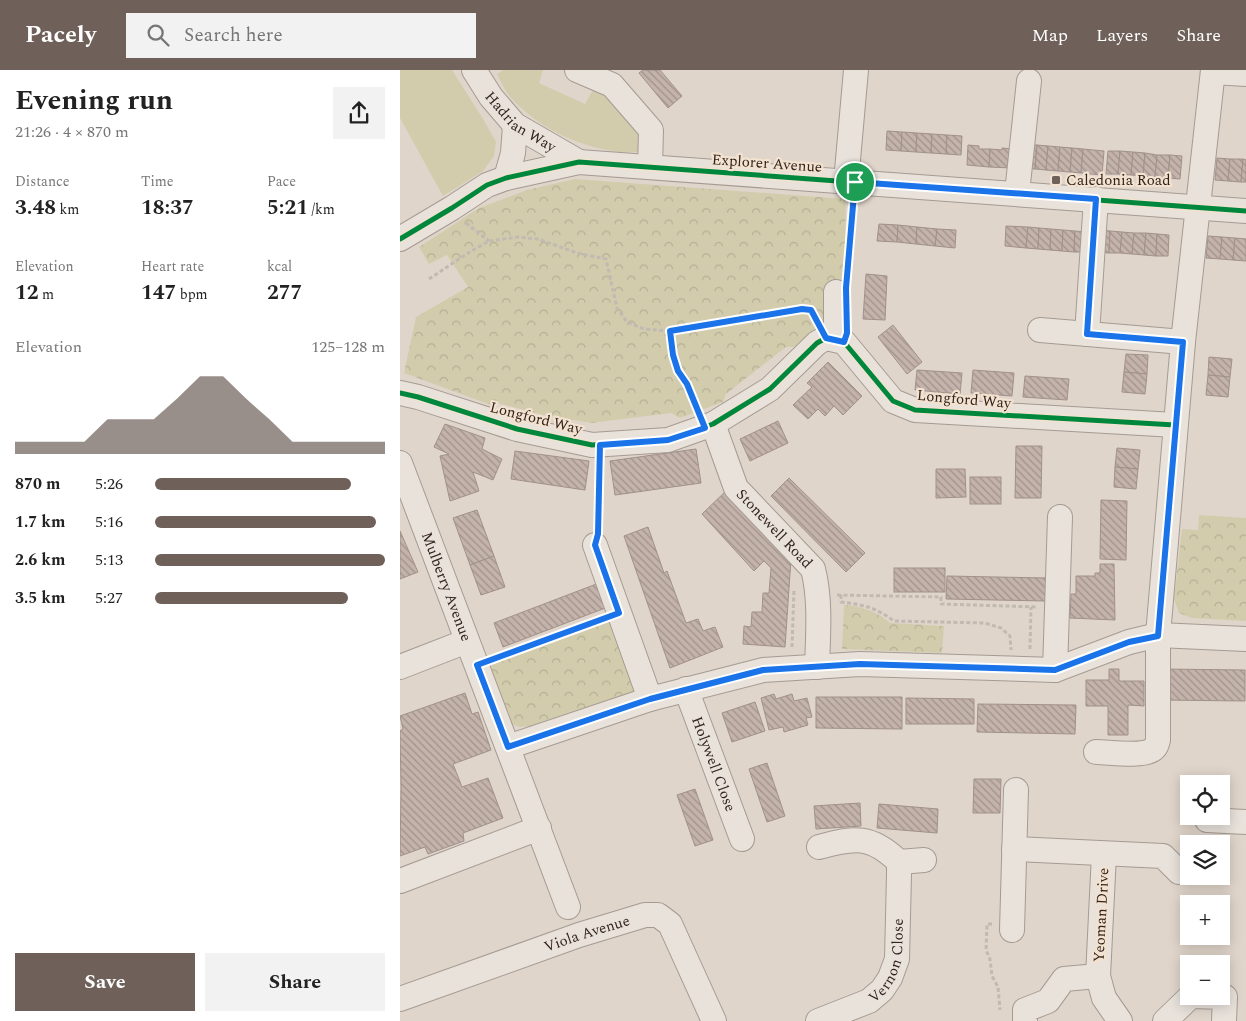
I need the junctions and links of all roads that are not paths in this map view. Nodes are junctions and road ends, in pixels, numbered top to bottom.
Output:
1 (577, 70) edge
2 (856, 70) edge
3 (1213, 71) edge
4 (479, 72) edge
5 (1246, 74) edge
6 (1029, 82) dead end
7 (515, 125) junction
8 (579, 162) junction
9 (650, 167) junction
10 (506, 178) junction
11 (850, 182) junction
12 (1015, 193) junction
13 (1096, 199) junction
14 (1198, 208) junction
15 (1246, 211) edge
16 (400, 239) edge
17 (842, 285) road end
18 (1040, 330) dead end
19 (1087, 334) junction
20 (831, 339) junction
21 (1183, 342) junction
22 (400, 393) edge
23 (1175, 425) junction
24 (709, 426) junction
25 (400, 463) edge
26 (1060, 517) dead end
27 (595, 545) road end
28 (1158, 636) junction
29 (1246, 639) edge
30 (467, 641) junction
31 (400, 667) edge
32 (817, 667) junction
33 (1055, 670) junction
34 (686, 689) junction
35 (650, 699) junction
36 (508, 747) junction
37 (1096, 752) dead end
38 (1016, 790) dead end
39 (1230, 821) edge
40 (1246, 822) edge
41 (539, 828) junction
42 (742, 839) dead end
43 (819, 847) dead end
44 (1014, 849) junction
45 (1104, 854) junction
46 (924, 860) dead end
47 (899, 862) junction
48 (1171, 864) dead end
49 (400, 881) edge
50 (568, 907) dead end
51 (1012, 927) road end
52 (1098, 976) junction
53 (1236, 997) edge
54 (400, 999) edge
55 (714, 1021) edge
56 (818, 1021) edge
57 (1025, 1021) edge
58 (1120, 1021) edge
59 (1165, 1021) edge
60 (1224, 1021) edge

1 - 9 street
2 - 11 street
3 - 5 street
3 - 14 street
4 - 7 street, Hadrian Way
6 - 12 street
7 - 8 street, Hadrian Way
7 - 10 street
8 - 9 street, Explorer Avenue
8 - 10 street
9 - 11 street, Explorer Avenue
10 - 16 street
11 - 12 street, Explorer Avenue
12 - 13 street, Explorer Avenue
13 - 14 street, Explorer Avenue
13 - 19 street
14 - 15 street, Explorer Avenue
14 - 21 street
17 - 20 street
18 - 19 street
19 - 21 street
20 - 23 street, Longford Way
20 - 24 street, Longford Way
21 - 23 street
22 - 24 street, Longford Way
23 - 28 street
24 - 32 street, Stonewell Road
25 - 30 street, Mulberry Avenue
26 - 33 street
27 - 35 street
28 - 29 street
28 - 33 street
28 - 37 street
30 - 31 street
30 - 36 street, Mulberry Avenue
32 - 33 street
32 - 34 street
34 - 35 street
34 - 42 street, Holywell Close
35 - 36 street
36 - 41 street, Mulberry Avenue
38 - 44 street
39 - 40 street
41 - 49 street
41 - 50 street, Mulberry Avenue
43 - 47 street
44 - 45 street, Yeoman Drive
44 - 51 street
45 - 48 street, Yeoman Drive
45 - 52 street, Yeoman Drive
46 - 47 street
47 - 56 street, Vernon Close
52 - 57 street, Yeoman Drive
52 - 58 street, Yeoman Drive
53 - 59 street
53 - 60 street
54 - 55 street, Viola Avenue

